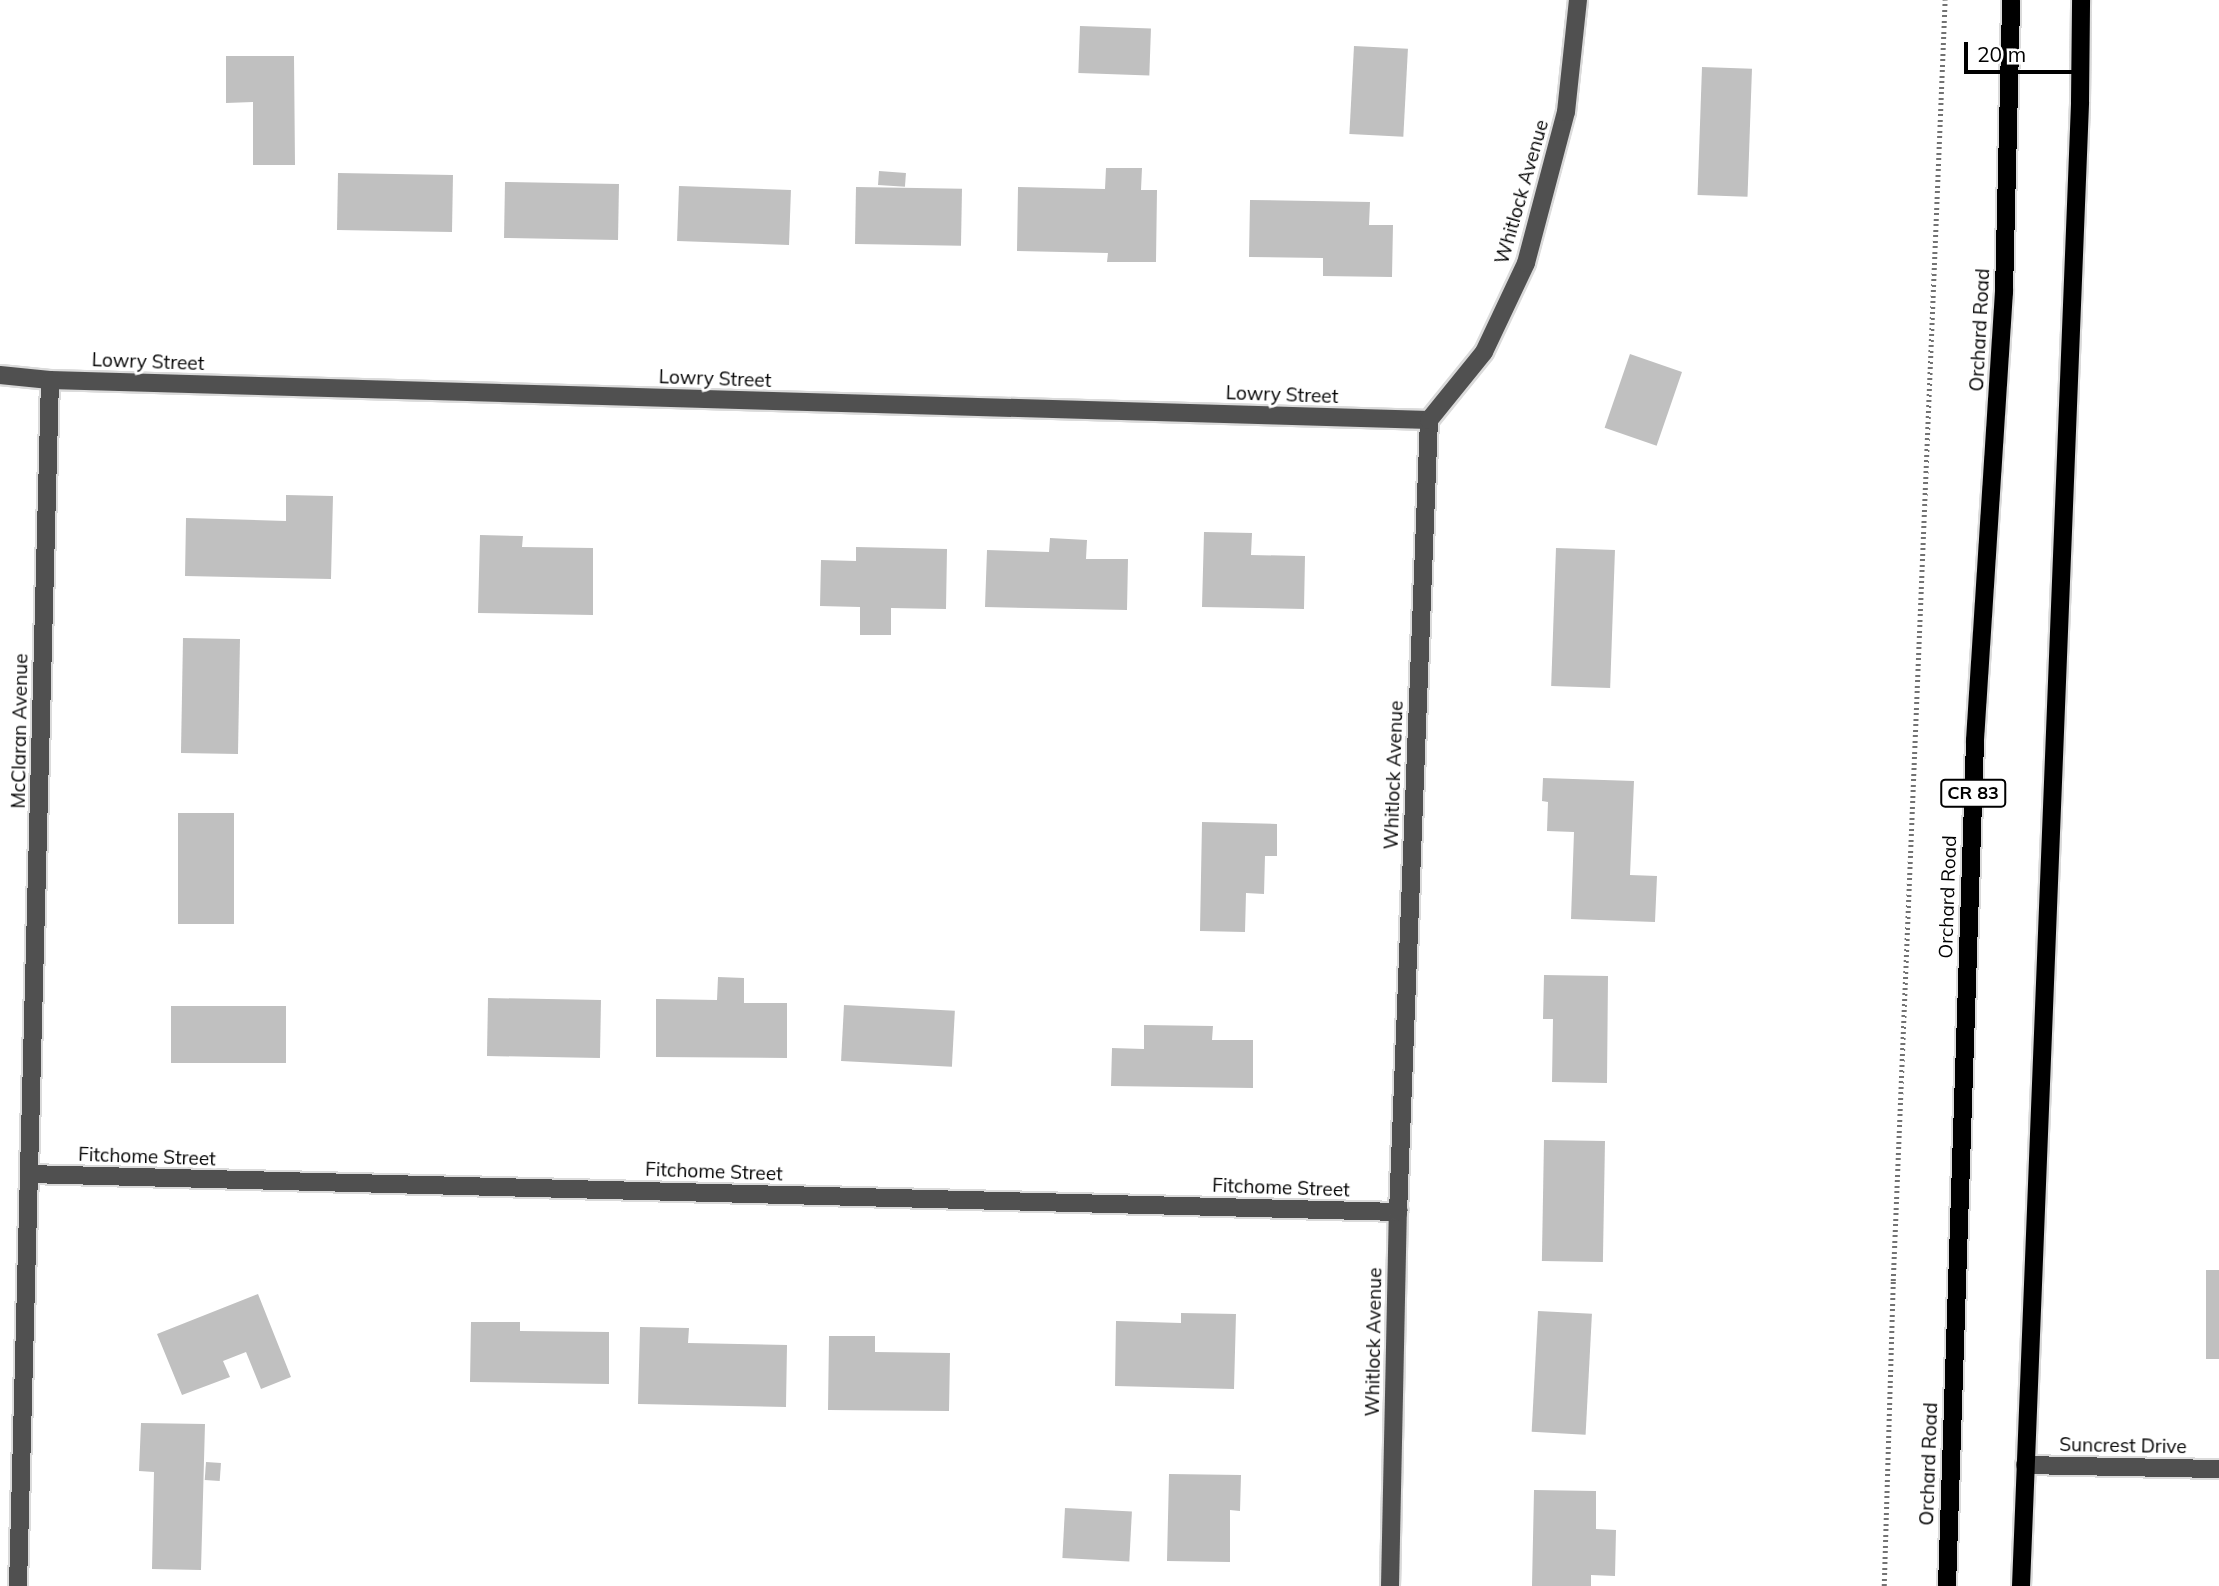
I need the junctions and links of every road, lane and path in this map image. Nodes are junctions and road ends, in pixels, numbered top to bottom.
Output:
1 (1578, 0) edge
2 (1945, 0) edge
3 (2011, 0) edge
4 (2081, 0) edge
5 (0, 376) edge
6 (50, 380) junction
7 (1429, 420) junction
8 (29, 1174) junction
9 (1398, 1212) junction
10 (2025, 1465) junction
11 (2219, 1469) edge
12 (18, 1586) edge
13 (1390, 1586) edge
14 (1884, 1586) edge
15 (1947, 1586) edge
16 (2021, 1586) edge

1 - 7 street, Whitlock Avenue
2 - 14 path
3 - 15 main road, Orchard Road / CR 83
4 - 10 main road
5 - 6 street, Lowry Street
6 - 7 street, Lowry Street
6 - 8 street, McClaran Avenue
7 - 9 street, Whitlock Avenue
8 - 9 street, Fitchome Street
8 - 12 street, McClaran Avenue
9 - 13 street, Whitlock Avenue
10 - 11 street, Suncrest Drive
10 - 16 main road

